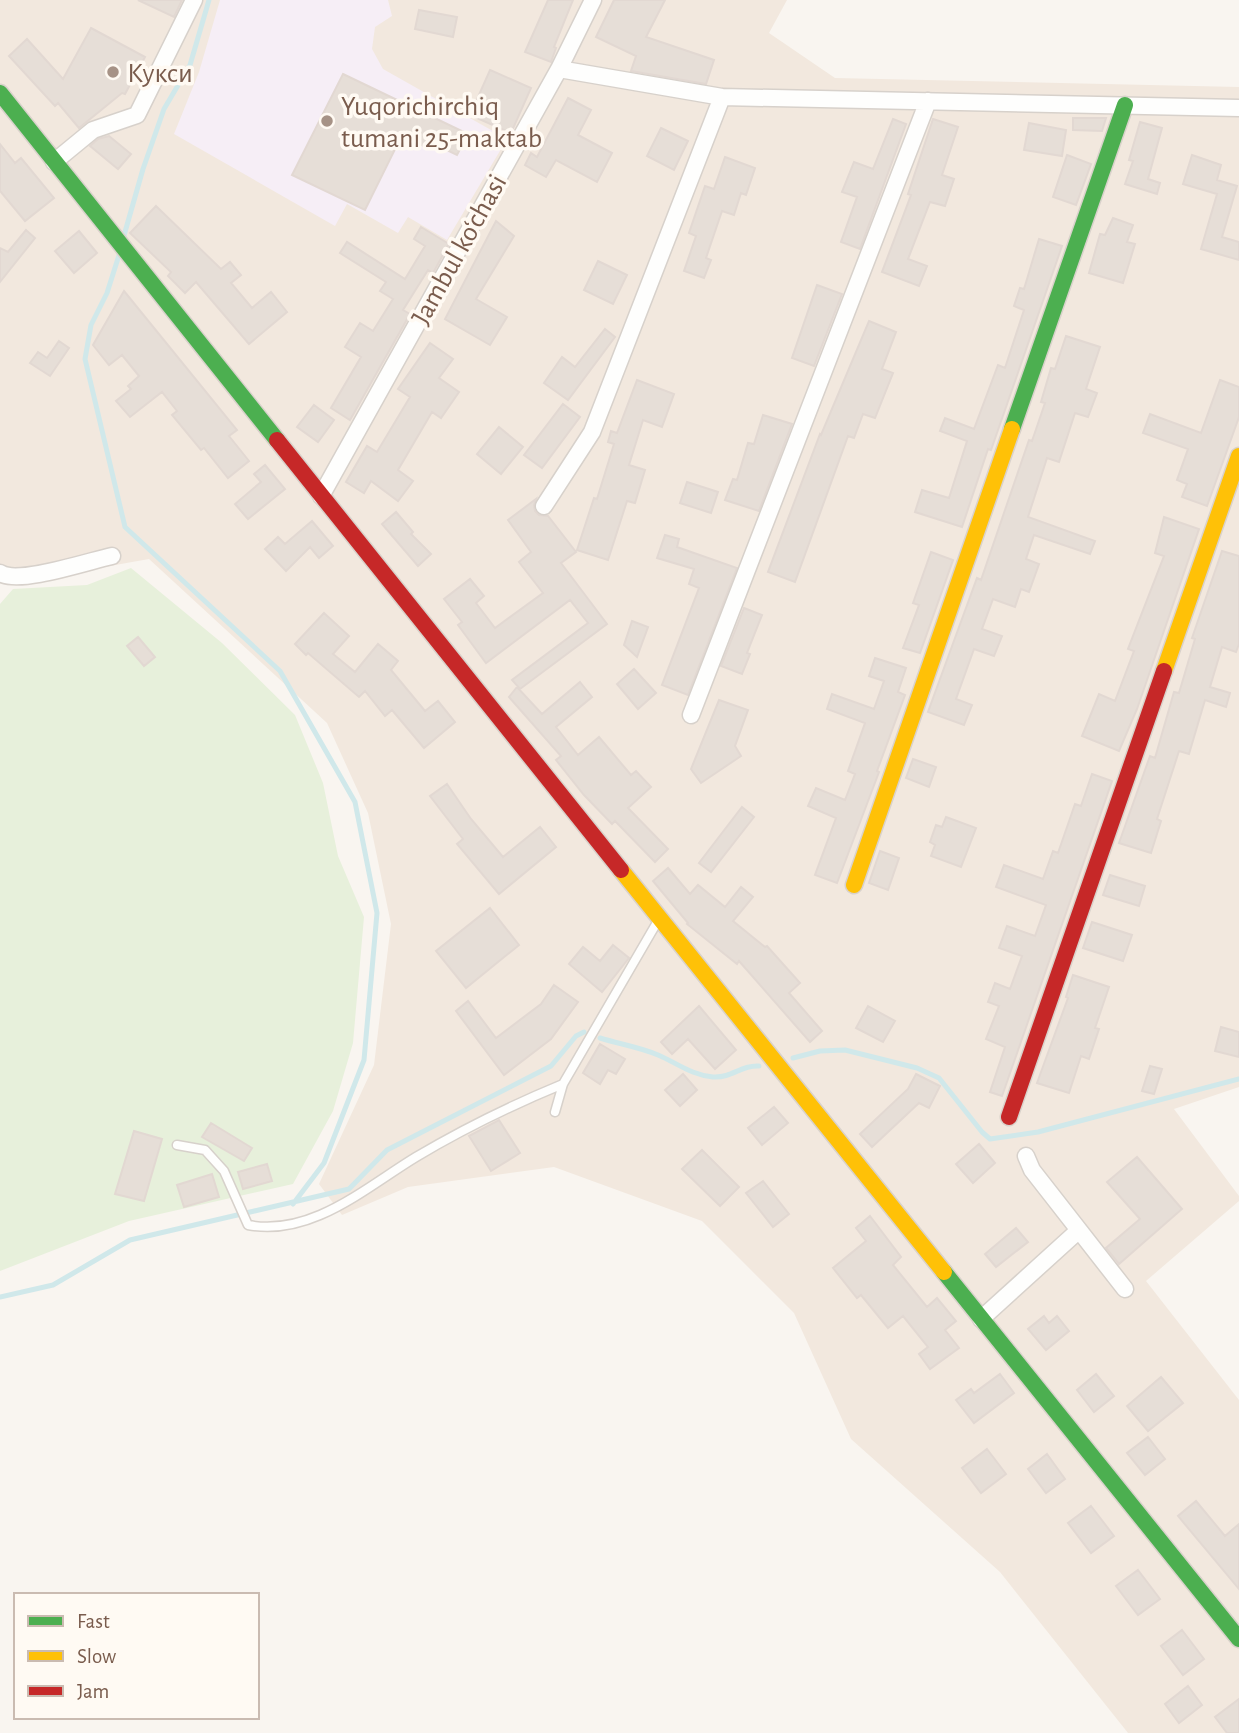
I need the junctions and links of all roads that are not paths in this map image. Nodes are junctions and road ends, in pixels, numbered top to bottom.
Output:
1 (194, 0) edge
2 (593, 0) edge
3 (559, 69) junction
4 (0, 93) edge
5 (722, 97) junction
6 (928, 101) junction
7 (1125, 105) junction
8 (1239, 108) edge
9 (54, 162) junction
10 (1239, 456) edge
11 (321, 496) junction
12 (544, 506) dead end
13 (112, 556) dead end
14 (0, 573) edge
15 (691, 715) dead end
16 (854, 885) dead end
17 (659, 916) junction
18 (563, 1084) junction
19 (555, 1112) dead end
20 (1009, 1117) dead end
21 (177, 1145) dead end
22 (1026, 1156) dead end
23 (1078, 1231) junction
24 (1125, 1289) dead end
25 (981, 1319) junction
26 (1239, 1639) edge

1 - 9 street
2 - 3 street, Jambul ko‘chasi
3 - 5 street
3 - 11 street, Jambul ko‘chasi
4 - 9 main road
5 - 6 street
5 - 12 street
6 - 7 street
6 - 15 street
7 - 8 street
7 - 16 main road
9 - 11 main road
10 - 20 main road
11 - 17 main road
13 - 14 street
17 - 18 lane
17 - 25 main road
18 - 19 lane
18 - 21 lane
22 - 23 street
23 - 24 street
23 - 25 street
25 - 26 main road

